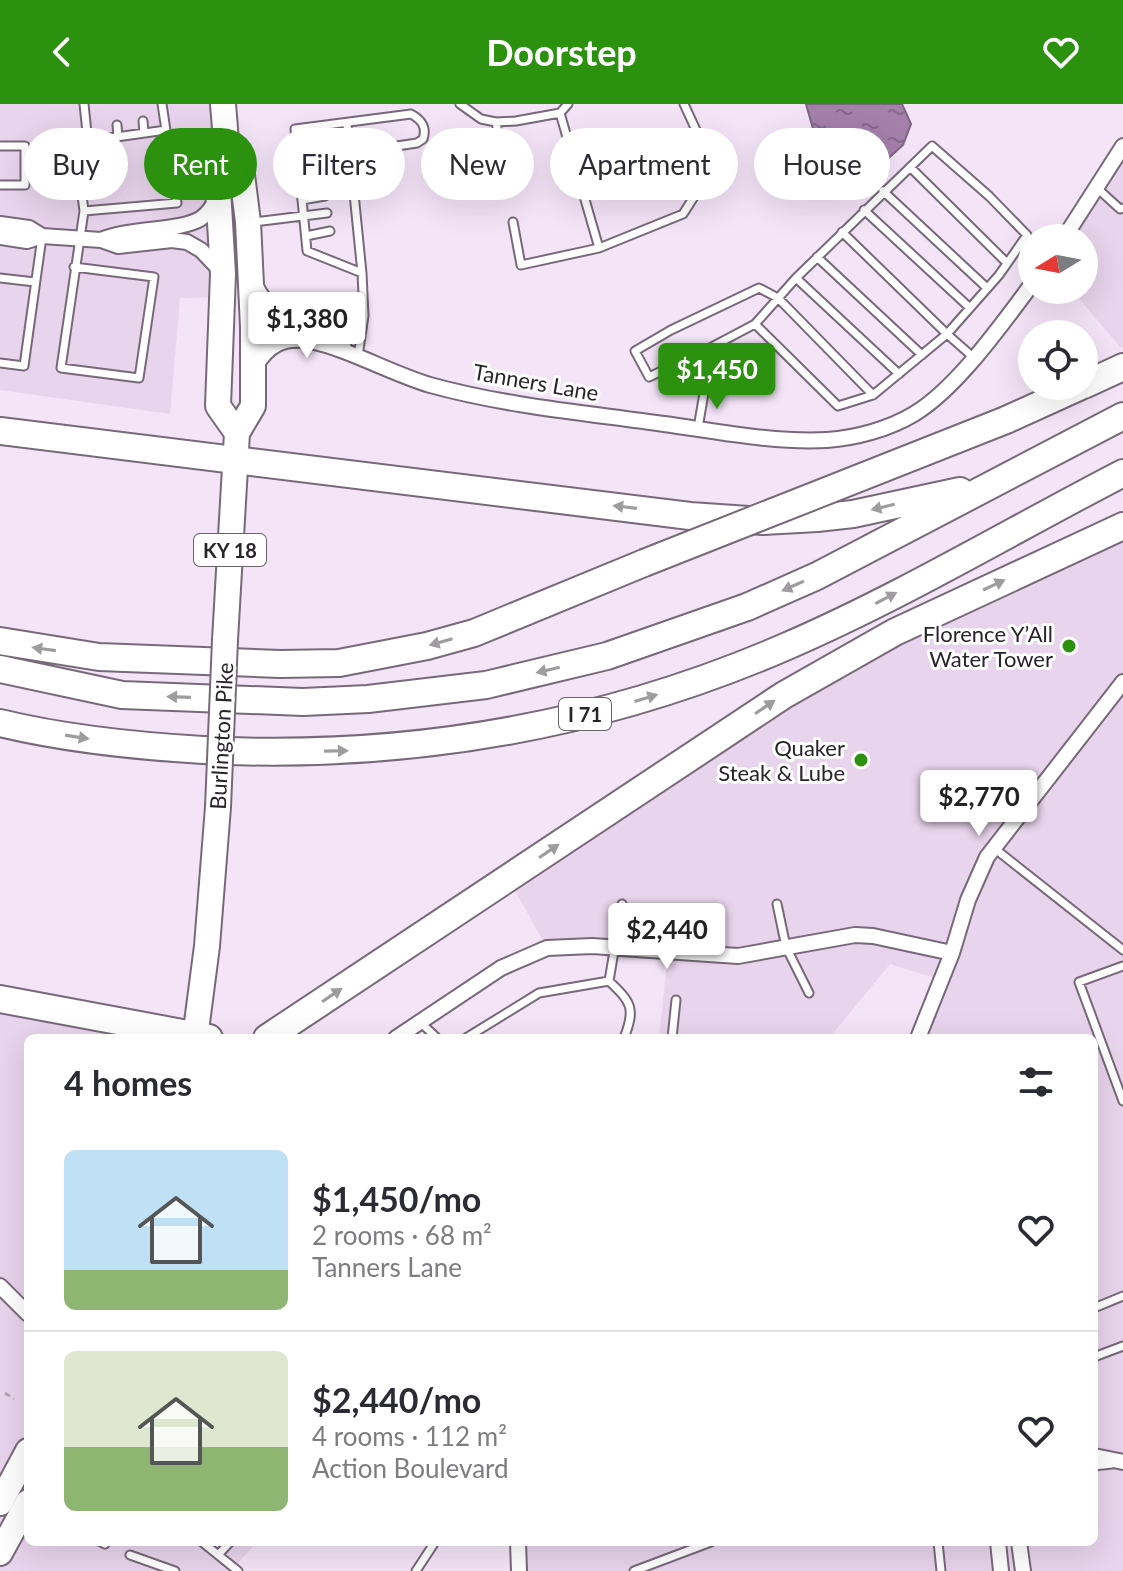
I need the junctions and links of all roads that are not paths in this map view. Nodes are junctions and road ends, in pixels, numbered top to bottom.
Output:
1 (84, 104) edge
2 (162, 104) edge
3 (223, 104) edge
4 (460, 104) edge
5 (568, 104) edge
6 (684, 104) edge
7 (560, 113) junction
8 (143, 121) dead end
9 (496, 122) junction
10 (347, 124) junction
11 (117, 125) dead end
12 (87, 128) edge
13 (117, 128) edge
14 (166, 128) edge
15 (225, 128) edge
16 (305, 128) edge
17 (347, 128) edge
18 (497, 128) edge
19 (144, 133) joint
20 (128, 135) edge
21 (405, 145) edge
22 (0, 146) edge
23 (1123, 146) edge
24 (910, 167) junction
25 (0, 185) edge
26 (890, 185) edge
27 (1097, 188) junction
28 (890, 198) edge
29 (83, 200) edge
30 (177, 200) edge
31 (215, 200) edge
32 (219, 200) edge
33 (245, 200) edge
34 (302, 200) edge
35 (355, 200) edge
36 (874, 200) edge
37 (356, 208) junction
38 (1123, 208) edge
39 (344, 210) dead end
40 (864, 210) junction
41 (84, 211) junction
42 (327, 213) dead end
43 (304, 217) junction
44 (248, 222) junction
45 (513, 222) dead end
46 (0, 224) edge
47 (1073, 224) edge
48 (357, 227) junction
49 (346, 229) dead end
50 (330, 231) dead end
51 (842, 232) junction
52 (42, 236) junction
53 (306, 236) junction
54 (0, 237) edge
55 (78, 239) junction
56 (101, 240) junction
57 (599, 248) junction
58 (817, 257) junction
59 (1007, 263) junction
60 (74, 267) junction
61 (362, 273) junction
62 (223, 274) junction
63 (251, 275) junction
64 (0, 278) edge
65 (796, 278) junction
66 (35, 282) junction
67 (987, 288) junction
68 (778, 298) junction
69 (1018, 301) edge
70 (970, 308) junction
71 (755, 324) junction
72 (947, 334) junction
73 (704, 351) junction
74 (922, 355) junction
75 (973, 357) junction
76 (357, 358) junction
77 (0, 363) edge
78 (1123, 367) edge
79 (253, 370) junction
80 (899, 374) junction
81 (1098, 378) edge
82 (873, 395) junction
83 (1050, 400) edge
84 (1123, 416) edge
85 (698, 428) junction
86 (0, 431) edge
87 (236, 446) junction
88 (1123, 473) edge
89 (987, 486) junction
90 (1123, 526) edge
91 (0, 641) edge
92 (0, 669) edge
93 (1123, 682) edge
94 (0, 723) edge
95 (994, 848) junction
96 (622, 904) dead end
97 (777, 904) dead end
98 (614, 947) junction
99 (786, 947) junction
100 (1123, 950) edge
101 (952, 953) junction
102 (1123, 966) edge
103 (609, 981) junction
104 (809, 993) dead end
105 (0, 999) edge
106 (676, 1000) dead end
107 (420, 1022) junction
108 (184, 1034) edge
109 (200, 1034) edge
110 (273, 1034) edge
111 (402, 1034) edge
112 (433, 1034) edge
113 (472, 1034) edge
114 (626, 1034) edge
115 (672, 1034) edge
116 (920, 1034) edge
117 (1123, 1101) edge
118 (0, 1286) edge
119 (1123, 1296) edge
120 (1098, 1306) edge
121 (24, 1310) edge
122 (1123, 1346) edge
123 (1098, 1355) edge
124 (1098, 1457) edge
125 (24, 1458) edge
126 (1123, 1463) edge
127 (1098, 1466) edge
128 (0, 1503) edge
129 (24, 1509) edge
130 (207, 1546) edge
131 (226, 1546) edge
132 (432, 1546) edge
133 (518, 1546) edge
134 (700, 1546) edge
135 (938, 1546) edge
136 (998, 1546) edge
137 (1022, 1546) edge
138 (0, 1553) edge
139 (130, 1555) dead end
140 (218, 1555) junction
141 (1023, 1569) edge
142 (175, 1571) edge
143 (238, 1571) edge
144 (416, 1571) edge
145 (519, 1571) edge
146 (634, 1571) edge
147 (941, 1571) edge
148 (1001, 1571) edge

1 - 12 lane
2 - 14 lane
3 - 15 main road, Burlington Pike / KY 18
4 - 9 lane
5 - 7 lane
6 - 57 lane
7 - 9 lane
7 - 57 lane
8 - 19 lane
9 - 18 lane
10 - 16 lane
10 - 17 lane
10 - 21 lane
11 - 13 lane
19 - 20 lane
22 - 25 lane
23 - 27 street
24 - 26 lane
24 - 59 lane
24 - 59 lane
27 - 38 lane
27 - 47 street
28 - 67 lane
29 - 41 lane
30 - 41 lane
31 - 56 street
32 - 62 main road, Burlington Pike / KY 18
33 - 44 main road, Burlington Pike / KY 18
34 - 43 lane
35 - 37 lane
36 - 40 lane
37 - 39 lane
37 - 48 lane
40 - 51 lane
40 - 70 lane
41 - 55 lane
42 - 43 lane
43 - 44 lane
43 - 53 lane
44 - 63 main road, Burlington Pike / KY 18
45 - 57 lane
46 - 52 street
48 - 49 lane
48 - 61 lane
50 - 53 lane
51 - 58 lane
51 - 72 lane
52 - 54 street
52 - 55 street
52 - 66 lane
53 - 61 lane
55 - 56 street
55 - 60 lane
56 - 62 street
58 - 65 lane
58 - 74 lane
59 - 67 lane
60 - 60 lane
61 - 76 lane
62 - 87 main road, Burlington Pike / KY 18
63 - 76 street, Tanners Lane
63 - 79 main road, Burlington Pike / KY 18
64 - 66 lane
65 - 68 lane
65 - 80 lane
66 - 77 lane
67 - 70 lane
68 - 71 lane
68 - 73 lane
68 - 82 lane
69 - 75 street, Tanners Lane
70 - 72 lane
71 - 73 lane
71 - 82 lane
72 - 74 lane
72 - 75 lane
73 - 85 lane
74 - 80 lane
75 - 85 street, Tanners Lane
76 - 79 street, Tanners Lane
76 - 85 street, Tanners Lane
78 - 81 highway
79 - 87 main road, Burlington Pike / KY 18
80 - 82 lane
83 -> 91 highway, bridge
84 - 89 highway, I 71
86 - 87 highway
89 -> 87 highway
87 - 109 main road, Burlington Pike / KY 18, bridge
94 -> 88 highway, I 71
89 -> 92 highway, I 71
110 -> 90 highway
93 - 95 street
95 - 100 lane
95 - 101 street
96 - 98 lane
97 - 99 lane
98 - 99 street
98 - 103 lane
98 - 107 street
99 - 101 street
99 - 104 lane
101 - 116 street
102 - 117 lane
103 - 113 lane
103 - 114 lane
105 - 108 highway
106 - 115 lane
107 - 111 street
107 - 112 lane
118 - 121 street
119 - 120 lane
122 - 123 lane
124 - 126 street
125 - 128 main road
126 - 127 lane
129 - 138 main road
130 - 140 lane
131 - 140 lane
132 - 144 lane
133 - 145 street
134 - 146 lane
135 - 147 lane
136 - 148 street
137 - 141 street
139 - 142 lane
140 - 143 lane

